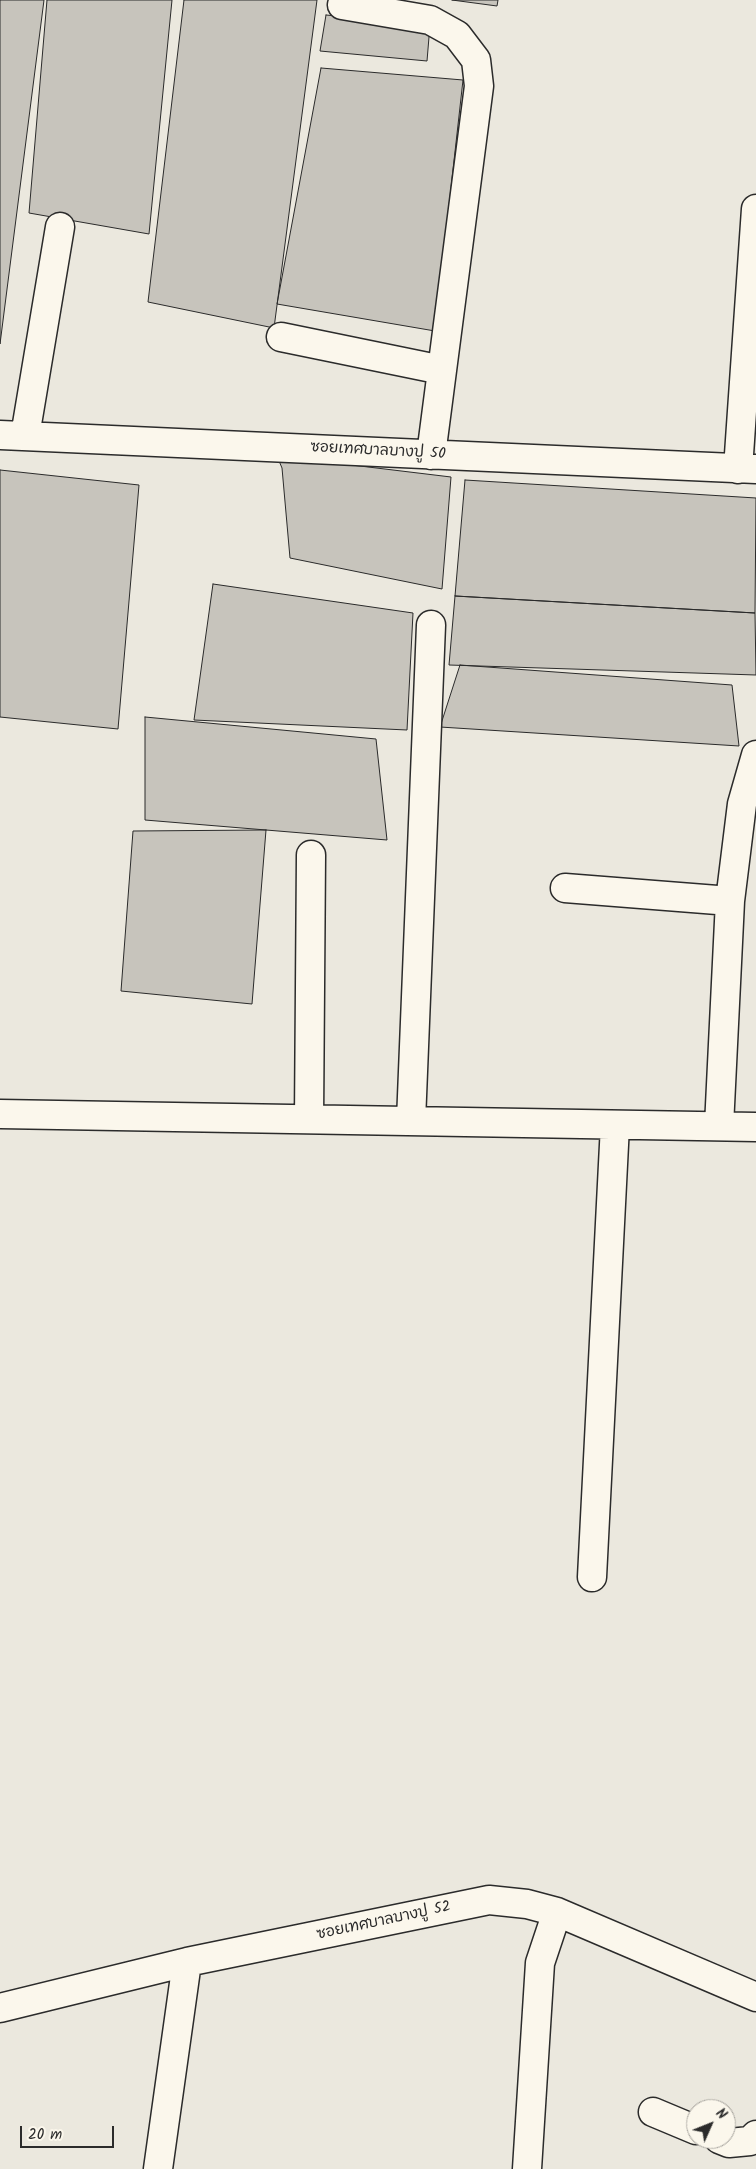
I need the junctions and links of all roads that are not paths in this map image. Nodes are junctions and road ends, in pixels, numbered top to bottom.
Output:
1 (342, 5) dead end
2 (756, 209) edge
3 (60, 227) dead end
4 (752, 312) edge
5 (281, 337) dead end
6 (442, 370) junction
7 (749, 401) edge
8 (13, 436) edge
9 (431, 455) junction
10 (747, 469) edge
11 (431, 625) dead end
12 (756, 755) edge
13 (311, 855) dead end
14 (565, 888) dead end
15 (730, 901) junction
16 (0, 1114) edge
17 (309, 1119) junction
18 (411, 1121) junction
19 (615, 1124) junction
20 (719, 1126) junction
21 (756, 1127) edge
22 (592, 1577) dead end
23 (557, 1912) junction
24 (187, 1962) junction
25 (756, 1997) edge
26 (0, 2008) edge
27 (652, 2112) dead end
28 (686, 2126) edge
29 (756, 2134) edge
30 (736, 2142) edge
31 (158, 2169) edge
32 (528, 2169) edge

1 - 6 street
2 - 4 street
3 - 8 street
4 - 7 street
5 - 6 street
6 - 9 street
7 - 10 street
8 - 9 street, ซอยเทศบาลบางปู 50
9 - 10 street, ซอยเทศบาลบางปู 50
11 - 18 street
12 - 15 street
13 - 17 street
14 - 15 street
15 - 20 street
16 - 17 street
17 - 18 street
18 - 19 street
19 - 20 street
19 - 22 street
20 - 21 street
23 - 24 street, ซอยเทศบาลบางปู 52
23 - 25 street, ซอยเทศบาลบางปู 52
23 - 32 street
24 - 26 street, ซอยเทศบาลบางปู 52
24 - 31 street
27 - 28 street
29 - 30 street

